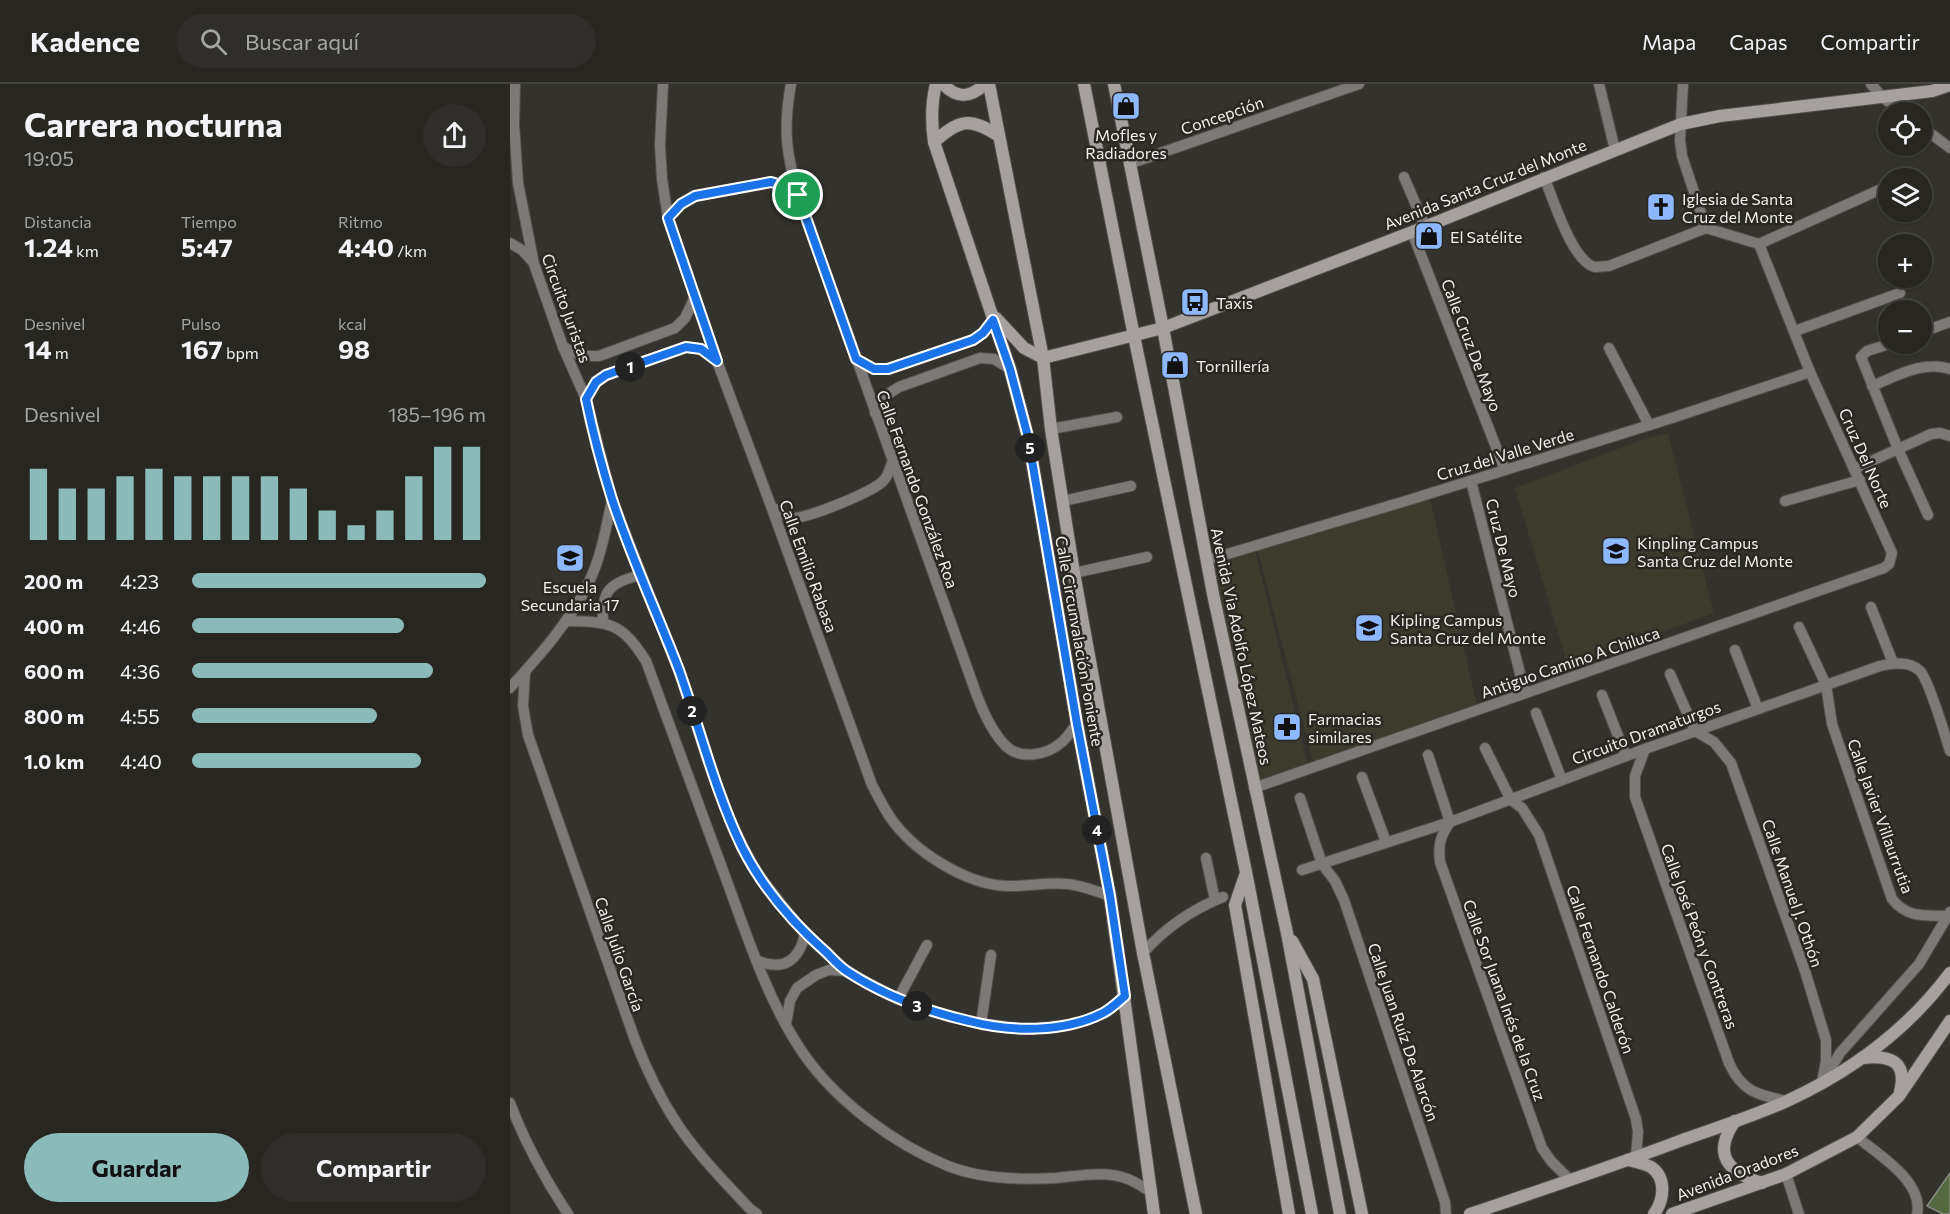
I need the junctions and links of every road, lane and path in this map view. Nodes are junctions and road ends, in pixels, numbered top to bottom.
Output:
1 (516, 84) edge
2 (663, 84) edge
3 (791, 84) edge
4 (936, 84) edge
5 (943, 84) edge
6 (987, 84) edge
7 (1084, 84) edge
8 (1114, 84) edge
9 (1359, 84) edge
10 (1599, 84) edge
11 (1683, 84) edge
12 (1871, 84) edge
13 (1950, 85) edge
14 (1882, 97) junction
15 (1889, 102) edge
16 (1681, 124) junction
17 (1932, 134) edge
18 (999, 136) junction
19 (934, 142) junction
20 (1950, 148) edge
21 (1615, 150) junction
22 (1129, 164) junction
23 (1404, 177) dead end
24 (1544, 177) junction
25 (518, 183) junction
26 (1878, 190) edge
27 (798, 195) junction
28 (510, 199) edge
29 (668, 218) junction
30 (1425, 226) junction
31 (1706, 228) junction
32 (1412, 232) junction
33 (510, 243) edge
34 (1759, 244) junction
35 (534, 264) junction
36 (1900, 293) dead end
37 (695, 297) junction
38 (992, 315) junction
39 (1950, 322) edge
40 (1163, 328) junction
41 (1932, 328) edge
42 (1795, 331) junction
43 (1134, 336) junction
44 (563, 347) junction
45 (1609, 348) dead end
46 (1878, 348) edge
47 (1043, 358) junction
48 (856, 359) junction
49 (717, 361) junction
50 (1010, 369) junction
51 (1950, 369) edge
52 (1810, 372) junction
53 (1872, 386) junction
54 (586, 399) junction
55 (875, 413) junction
56 (1117, 417) dead end
57 (1649, 425) junction
58 (1052, 429) junction
59 (1950, 436) edge
60 (1898, 449) junction
61 (892, 463) junction
62 (1854, 469) junction
63 (1505, 470) junction
64 (1860, 480) junction
65 (1471, 481) junction
66 (1131, 486) dead end
67 (612, 500) junction
68 (1063, 501) junction
69 (1785, 501) dead end
70 (771, 506) junction
71 (1928, 515) dead end
72 (1147, 556) dead end
73 (1892, 558) joint
74 (1207, 560) junction
75 (1074, 573) junction
76 (641, 575) junction
77 (1871, 607) dead end
78 (566, 621) junction
79 (603, 622) junction
80 (1799, 627) dead end
81 (1735, 650) dead end
82 (1893, 663) junction
83 (525, 672) junction
84 (1670, 674) dead end
85 (1826, 685) junction
86 (510, 688) edge
87 (1525, 693) junction
88 (1602, 695) dead end
89 (1758, 709) junction
90 (1536, 713) dead end
91 (1077, 724) junction
92 (1695, 731) junction
93 (1485, 748) dead end
94 (1645, 749) junction
95 (1950, 751) edge
96 (1428, 754) dead end
97 (1626, 756) junction
98 (1362, 777) dead end
99 (1562, 780) junction
100 (1254, 788) junction
101 (1300, 798) dead end
102 (1511, 800) junction
103 (1450, 822) junction
104 (1386, 842) junction
105 (1206, 858) dead end
106 (1322, 864) junction
107 (1302, 870) dead end
108 (1246, 872) junction
109 (1110, 896) junction
110 (1949, 914) edge
111 (1287, 933) junction
112 (805, 934) junction
113 (927, 945) dead end
114 (1143, 953) junction
115 (991, 955) dead end
116 (756, 960) junction
117 (846, 971) junction
118 (1950, 973) edge
119 (1125, 996) junction
120 (898, 999) junction
121 (1950, 1021) edge
122 (786, 1024) junction
123 (981, 1024) junction
124 (1862, 1058) junction
125 (1822, 1082) junction
126 (1899, 1096) junction
127 (1787, 1101) junction
128 (510, 1102) edge
129 (1735, 1121) junction
130 (1857, 1137) junction
131 (1631, 1159) junction
132 (1786, 1174) junction
133 (1570, 1180) junction
134 (1762, 1183) junction
135 (1151, 1192) junction
136 (1681, 1213) edge
137 (568, 1214) edge
138 (757, 1214) edge
139 (1154, 1214) edge
140 (1196, 1214) edge
141 (1289, 1214) edge
142 (1312, 1214) edge
143 (1340, 1214) edge
144 (1362, 1214) edge
145 (1446, 1214) edge
146 (1470, 1214) edge
147 (1654, 1214) edge
148 (1799, 1214) edge
149 (1917, 1214) edge

1 - 25 street, Circuito Juristas
2 - 29 street, Calle Emilio Rabasa
3 - 27 street, Calle Fernando González Roa
4 - 19 main road, Calle Circunvalación Poniente
5 - 6 main road
6 - 18 main road, Calle Circunvalación Poniente
7 - 43 main road
8 - 22 main road, Avenida Via Adolfo López Mateos
9 - 22 street, Concepción
10 - 21 street
11 - 16 street
12 - 14 street
13 - 14 main road, Avenida Santa Cruz del Monte
14 - 15 street
14 - 16 main road, Avenida Santa Cruz del Monte
16 - 21 main road, Avenida Santa Cruz del Monte
16 - 31 street
17 - 20 street
18 - 19 main road
18 - 47 main road, Calle Circunvalación Poniente
19 - 38 main road, Calle Circunvalación Poniente
21 - 24 main road, Avenida Santa Cruz del Monte
22 - 40 main road, Avenida Via Adolfo López Mateos
23 - 30 street
24 - 30 main road, Avenida Santa Cruz del Monte
24 - 31 street
25 - 28 street
25 - 35 street, Circuito Juristas
26 - 34 street
27 - 29 street
27 - 48 street, Calle Fernando González Roa
29 - 37 street, Calle Emilio Rabasa
30 - 32 main road, Avenida Santa Cruz del Monte
31 - 34 street
32 - 40 main road, Avenida Santa Cruz del Monte
32 - 63 street, Calle Cruz De Mayo
33 - 35 street
34 - 42 street, Cruz Del Norte
35 - 44 street, Circuito Juristas
36 - 42 street
37 - 44 street
37 - 49 street, Calle Emilio Rabasa
38 - 47 main road
38 - 48 street
38 - 50 main road, Calle Circunvalación Poniente
39 - 41 street
40 - 43 main road, Avenida Santa Cruz del Monte
40 - 74 main road, Avenida Via Adolfo López Mateos
42 - 52 street, Cruz Del Norte
43 - 47 main road, Avenida Santa Cruz del Monte
43 - 108 main road
44 - 54 street, Circuito Juristas
45 - 57 street
46 - 53 street
47 - 58 main road, Calle Circunvalación Poniente
48 - 55 street, Calle Fernando González Roa
49 - 54 street
49 - 70 street, Calle Emilio Rabasa
50 - 55 street
50 - 91 main road, Calle Circunvalación Poniente
51 - 53 street
52 - 57 street, Cruz del Valle Verde
52 - 62 street, Cruz Del Norte
53 - 60 street
54 - 67 street, Circuito Juristas
55 - 61 street, Calle Fernando González Roa
56 - 58 street
57 - 63 street, Cruz del Valle Verde
58 - 68 main road, Calle Circunvalación Poniente
59 - 60 street
60 - 62 street
60 - 71 street
61 - 70 street
61 - 91 street, Calle Fernando González Roa
62 - 64 street, Cruz Del Norte
63 - 65 street, Cruz del Valle Verde
64 - 69 street
64 - 73 street, Cruz Del Norte
65 - 74 street, Cruz del Valle Verde
65 - 87 street, Cruz De Mayo
66 - 68 street
67 - 76 street
67 - 78 street, Circuito Juristas
68 - 75 main road, Calle Circunvalación Poniente
70 - 109 street, Calle Emilio Rabasa
72 - 75 street
73 - 87 street, Antiguo Camino A Chiluca
74 - 100 main road, Avenida Via Adolfo López Mateos
75 - 114 main road, Calle Circunvalación Poniente
76 - 79 street
76 - 112 street
77 - 82 street
78 - 79 street
78 - 83 street, Circuito Juristas
79 - 116 street
80 - 85 street, Calle Javier Villaurrutia
81 - 89 street
82 - 85 street, Circuito Dramaturgos
82 - 95 street
83 - 86 street, Circuito Juristas
83 - 138 street, Calle Julio García
84 - 92 street
85 - 89 street, Circuito Dramaturgos
85 - 110 street, Calle Javier Villaurrutia
87 - 100 street, Antiguo Camino A Chiluca
88 - 97 street
89 - 92 street, Circuito Dramaturgos
90 - 99 street
91 - 109 main road, Calle Circunvalación Poniente
92 - 94 street, Circuito Dramaturgos
92 - 125 street, Calle Manuel J. Othón
93 - 102 street, Calle Fernando Calderón
94 - 97 street, Circuito Dramaturgos
94 - 127 street, Calle José Peón y Contreras
96 - 103 street
97 - 99 street, Circuito Dramaturgos
98 - 104 street
99 - 102 street, Circuito Dramaturgos
100 - 111 main road, Avenida Via Adolfo López Mateos
101 - 106 street, Calle Juan Ruíz De Alarcón
102 - 103 street, Circuito Dramaturgos
102 - 131 street, Calle Fernando Calderón
103 - 104 street, Circuito Dramaturgos
103 - 133 street, Calle Sor Juana Inés de la Cruz
104 - 106 street, Circuito Dramaturgos
105 - 114 street
106 - 107 street, Circuito Dramaturgos
106 - 145 street, Calle Juan Ruíz De Alarcón
108 - 141 main road
108 - 142 main road
109 - 119 main road, Calle Circunvalación Poniente
110 - 125 street
111 - 143 main road, Avenida Via Adolfo López Mateos
111 - 144 main road
112 - 116 street
112 - 117 street
113 - 120 street
114 - 140 main road, Calle Circunvalación Poniente
115 - 123 street
116 - 122 street
117 - 120 street
117 - 122 street
118 - 124 main road
119 - 123 street
119 - 135 main road, Calle Circunvalación Poniente
120 - 123 street
121 - 126 main road, Avenida Oradores
122 - 135 street
124 - 125 main road
124 - 126 main road
125 - 127 main road
126 - 130 main road, Avenida Oradores
127 - 129 main road
128 - 137 street
129 - 131 main road
129 - 134 main road
130 - 132 main road, Avenida Oradores
130 - 149 street
131 - 133 main road
131 - 147 main road
132 - 134 main road, Avenida Oradores
132 - 148 street
133 - 146 main road
134 - 136 main road, Avenida Oradores
135 - 139 main road, Calle Circunvalación Poniente

